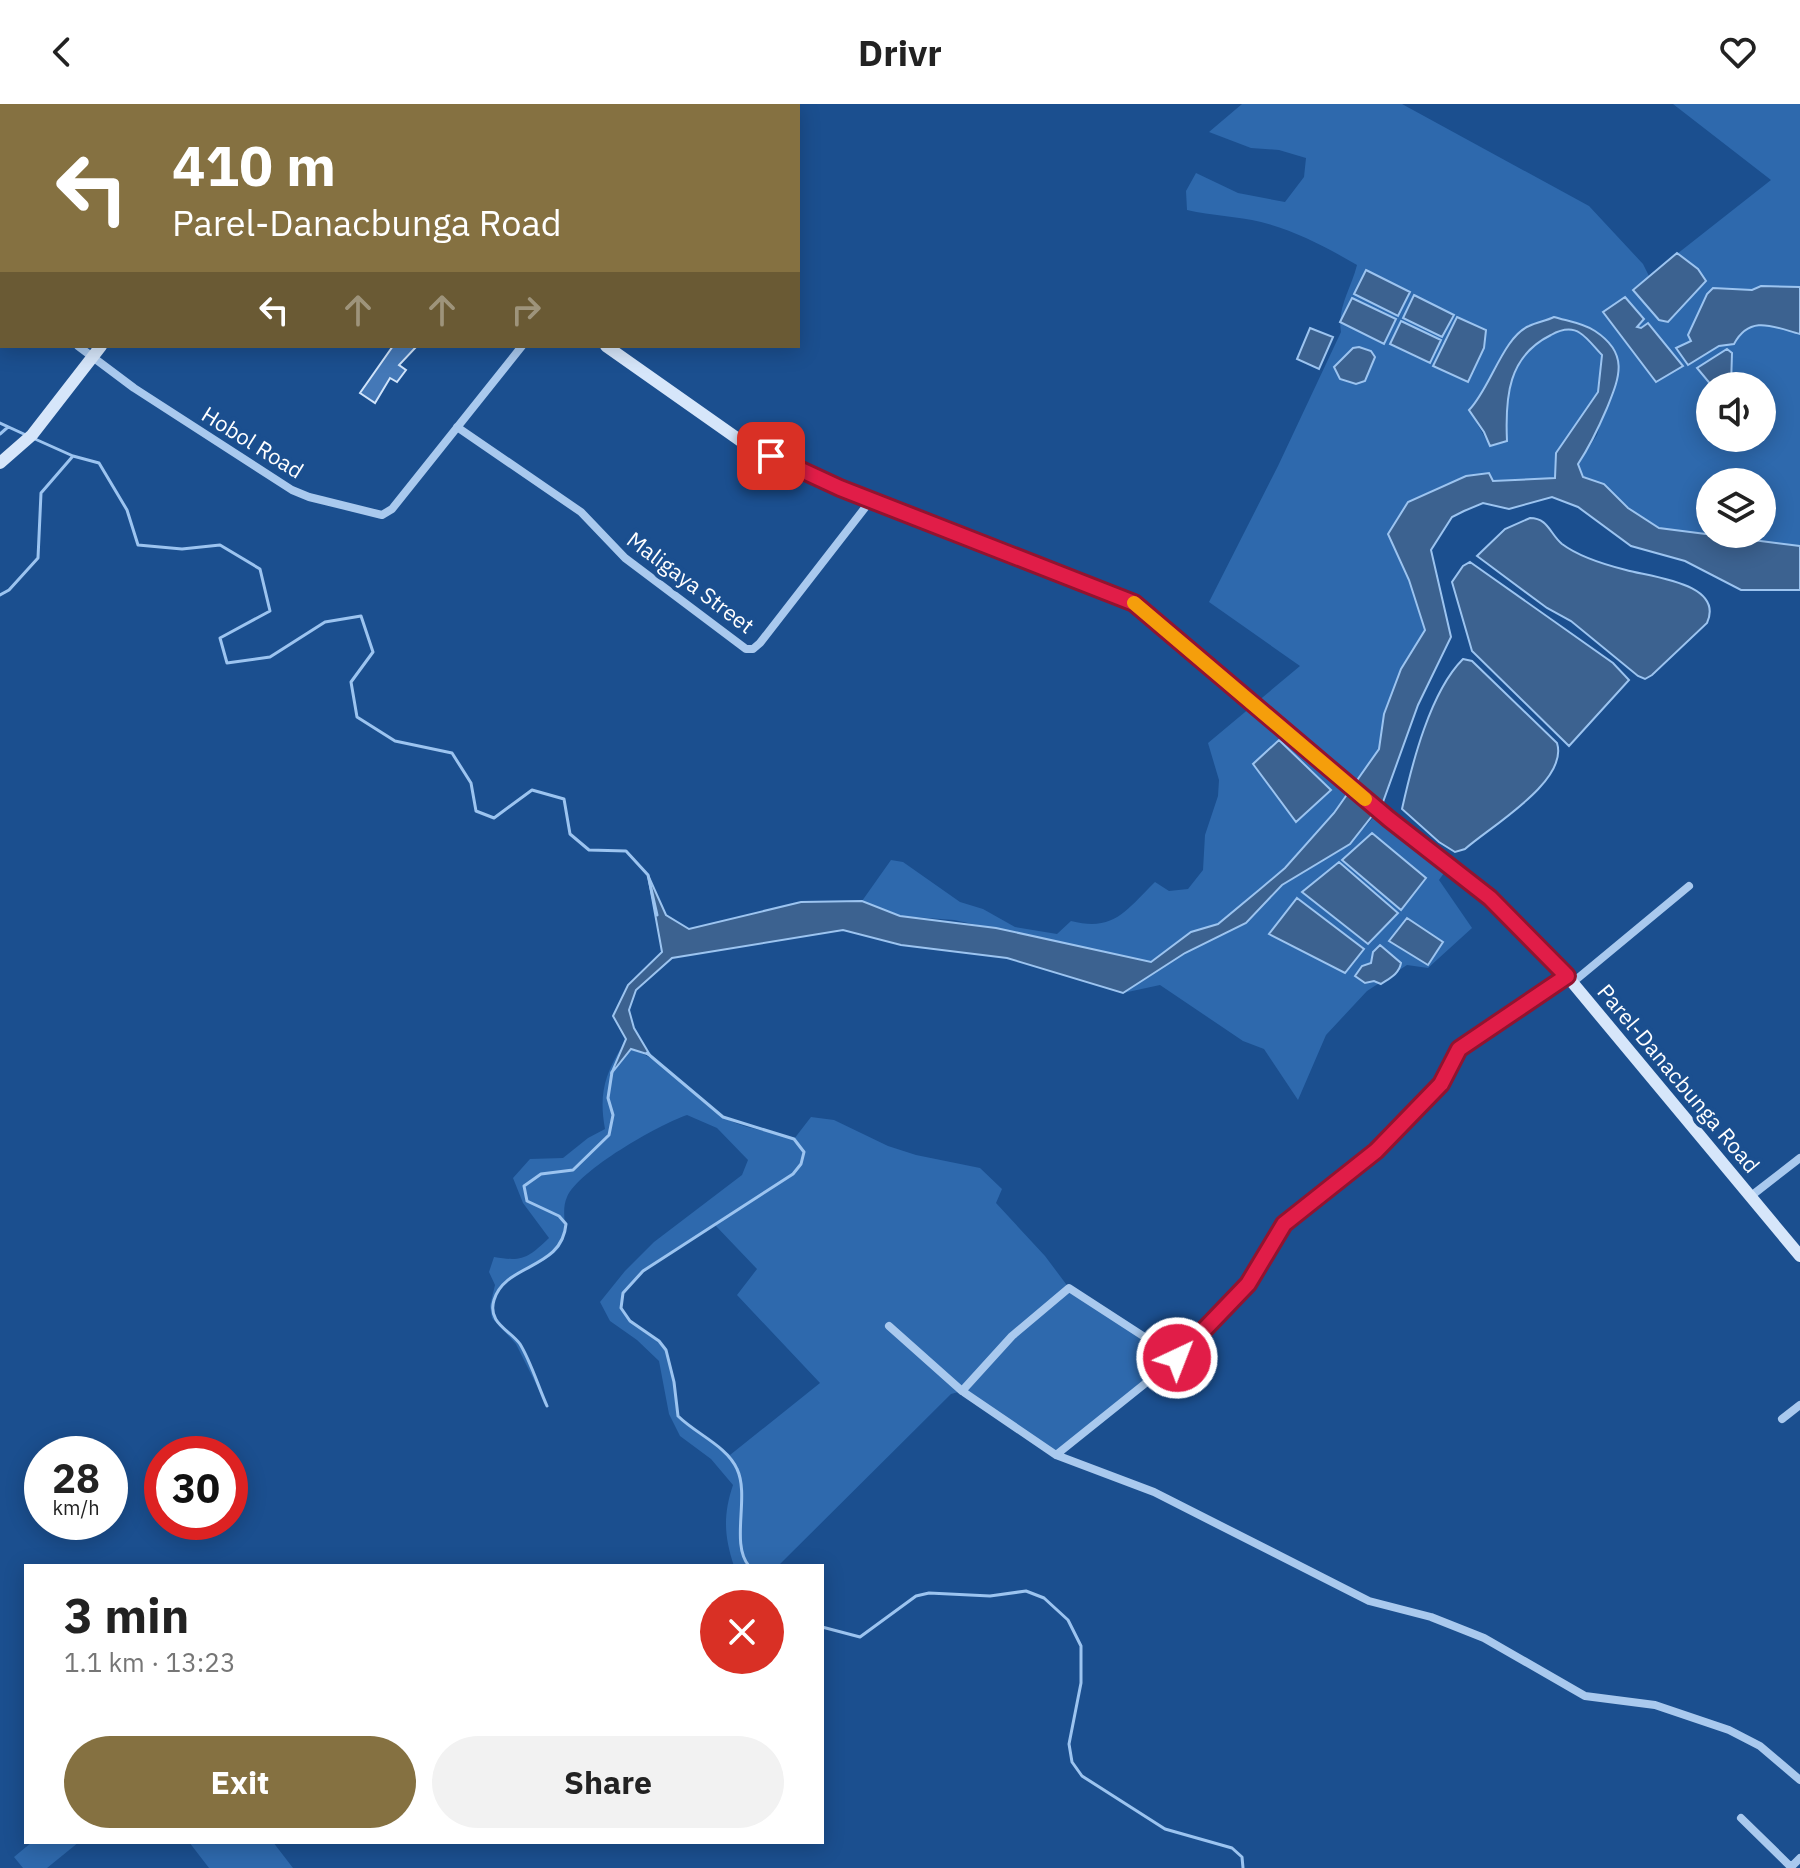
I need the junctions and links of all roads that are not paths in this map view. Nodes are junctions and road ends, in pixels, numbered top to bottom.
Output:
1 (80, 348) edge
2 (100, 348) edge
3 (520, 348) edge
4 (609, 348) edge
5 (92, 358) junction
6 (457, 427) junction
7 (0, 463) edge
8 (871, 500) junction
9 (1689, 886) dead end
10 (1570, 979) junction
11 (1800, 1158) edge
12 (1751, 1196) junction
13 (1800, 1256) edge
14 (889, 1326) dead end
15 (1177, 1358) junction
16 (962, 1391) junction
17 (1800, 1405) edge
18 (1782, 1419) dead end
19 (1056, 1455) junction
20 (1800, 1780) edge
21 (1741, 1818) dead end
22 (1800, 1858) edge

1 - 5 street, Hobol Road
2 - 5 main road
3 - 6 street, Hobol Road
4 - 8 main road, Parel-Danacbunga Road
5 - 6 street, Hobol Road
5 - 7 main road
6 - 8 street, Maligaya Street
8 - 10 main road, Parel-Danacbunga Road
9 - 10 street
10 - 12 main road, Parel-Danacbunga Road
10 - 15 street
11 - 12 street
12 - 13 main road, Parel-Danacbunga Road
14 - 16 street
15 - 16 street
15 - 19 street
16 - 19 street
17 - 18 street
19 - 20 street
21 - 22 street

